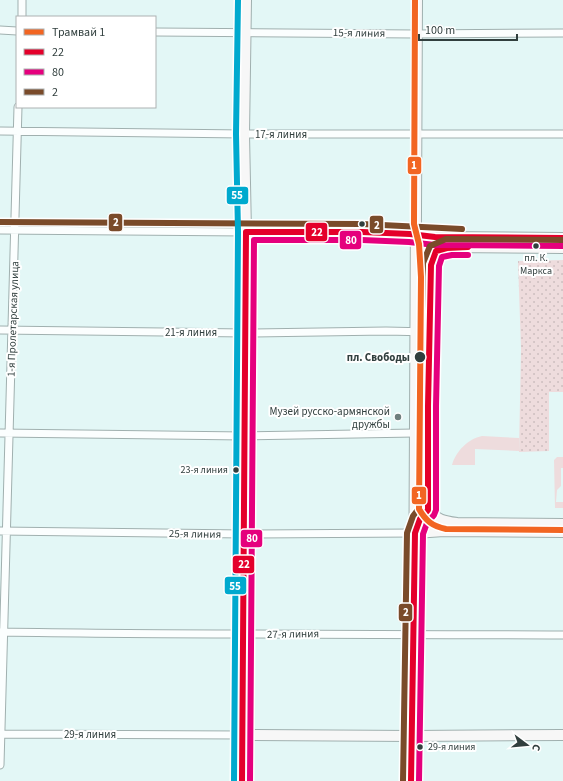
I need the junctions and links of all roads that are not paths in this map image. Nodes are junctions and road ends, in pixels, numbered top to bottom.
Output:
1 (22, 0) edge
2 (246, 0) edge
3 (417, 0) edge
4 (22, 16) edge
5 (0, 30) edge
6 (16, 31) edge
7 (156, 32) edge
8 (246, 32) junction
9 (563, 33) edge
10 (416, 34) junction
11 (18, 108) edge
12 (0, 131) edge
13 (17, 131) junction
14 (244, 134) junction
15 (416, 134) junction
16 (563, 134) edge
17 (0, 230) edge
18 (15, 230) junction
19 (246, 232) junction
20 (416, 235) junction
21 (563, 238) edge
22 (563, 248) edge
23 (431, 265) junction
24 (0, 330) edge
25 (12, 331) junction
26 (416, 332) junction
27 (430, 332) junction
28 (246, 333) junction
29 (0, 433) edge
30 (415, 433) junction
31 (9, 434) junction
32 (245, 436) junction
33 (428, 510) junction
34 (563, 524) edge
35 (4, 531) edge
36 (563, 532) edge
37 (415, 533) junction
38 (244, 534) junction
39 (2, 632) edge
40 (414, 634) junction
41 (244, 635) junction
42 (563, 635) edge
43 (1, 734) edge
44 (243, 734) junction
45 (563, 735) edge
46 (412, 736) junction
47 (0, 764) edge
48 (242, 781) edge
49 (411, 781) edge

1 - 4 street
2 - 8 main road
3 - 10 main road
5 - 6 street
7 - 8 street, 15-я линия
8 - 10 street, 15-я линия
8 - 14 main road
9 - 10 street, 15-я линия
10 - 15 main road
11 - 13 street, 1-я Пролетарская улица
12 - 13 street, 17-я линия
13 - 14 street, 17-я линия
13 - 18 street, 1-я Пролетарская улица
14 - 15 street, 17-я линия
14 - 19 main road
15 - 16 street, 17-я линия
15 - 20 main road
17 - 18 street
18 - 19 street
18 - 25 street, 1-я Пролетарская улица
19 - 20 main road
19 - 28 main road
20 - 21 main road
20 - 23 main road
20 - 26 main road
22 - 23 main road
23 - 27 main road
24 - 25 street, 21-я линия
25 - 28 street, 21-я линия
25 - 31 street, 1-я Пролетарская улица
26 - 27 street, 21-я линия
26 - 28 street, 21-я линия
26 - 30 main road
27 - 33 main road
28 - 32 main road
29 - 31 street
30 - 32 street
30 - 37 main road
31 - 32 street
31 - 35 street, 1-я Пролетарская улица
32 - 38 main road
33 - 34 main road
33 - 37 main road
35 - 38 street, 25-я линия
35 - 39 street, 1-я Пролетарская улица
36 - 37 main road
37 - 38 street, 25-я линия
37 - 40 main road
38 - 41 main road
39 - 41 street, 27-я линия
39 - 43 street, 1-я Пролетарская улица
40 - 41 street, 27-я линия
40 - 42 street, 27-я линия
40 - 46 main road
41 - 44 main road
43 - 44 street, 29-я линия
43 - 47 street, 1-я Пролетарская улица
44 - 46 main road, 29-я линия
44 - 48 main road
45 - 46 main road, 29-я линия
46 - 49 main road

